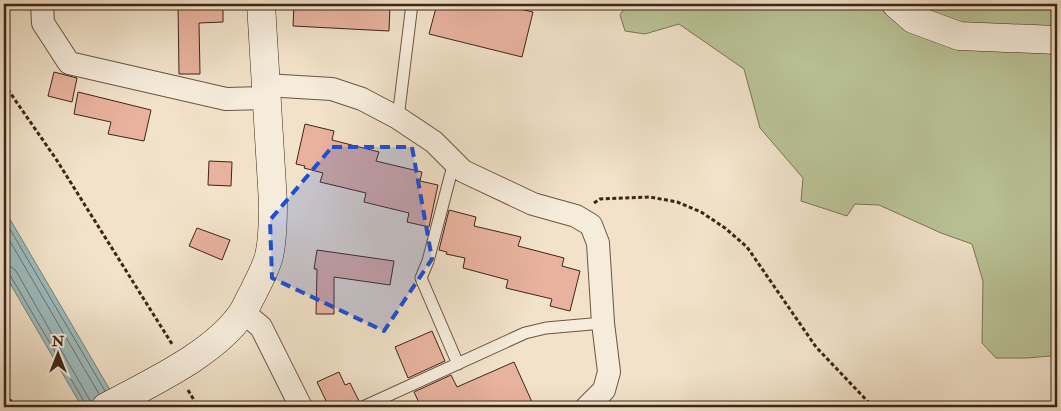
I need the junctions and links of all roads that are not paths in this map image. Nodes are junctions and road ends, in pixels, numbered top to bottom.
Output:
1 (42, 4) edge
2 (260, 4) edge
3 (412, 4) edge
4 (896, 4) edge
5 (1057, 40) edge
6 (266, 91) junction
7 (398, 118) junction
8 (454, 162) junction
9 (243, 312) junction
10 (603, 323) junction
11 (458, 364) junction
12 (106, 407) edge
13 (301, 407) edge
14 (362, 407) edge
15 (587, 407) edge

1 - 6 street
2 - 6 street
3 - 7 lane
4 - 5 street
6 - 7 street
6 - 9 street
7 - 8 street
8 - 10 street
8 - 11 lane
9 - 12 street
9 - 13 street
10 - 11 lane
10 - 15 street
11 - 14 lane

